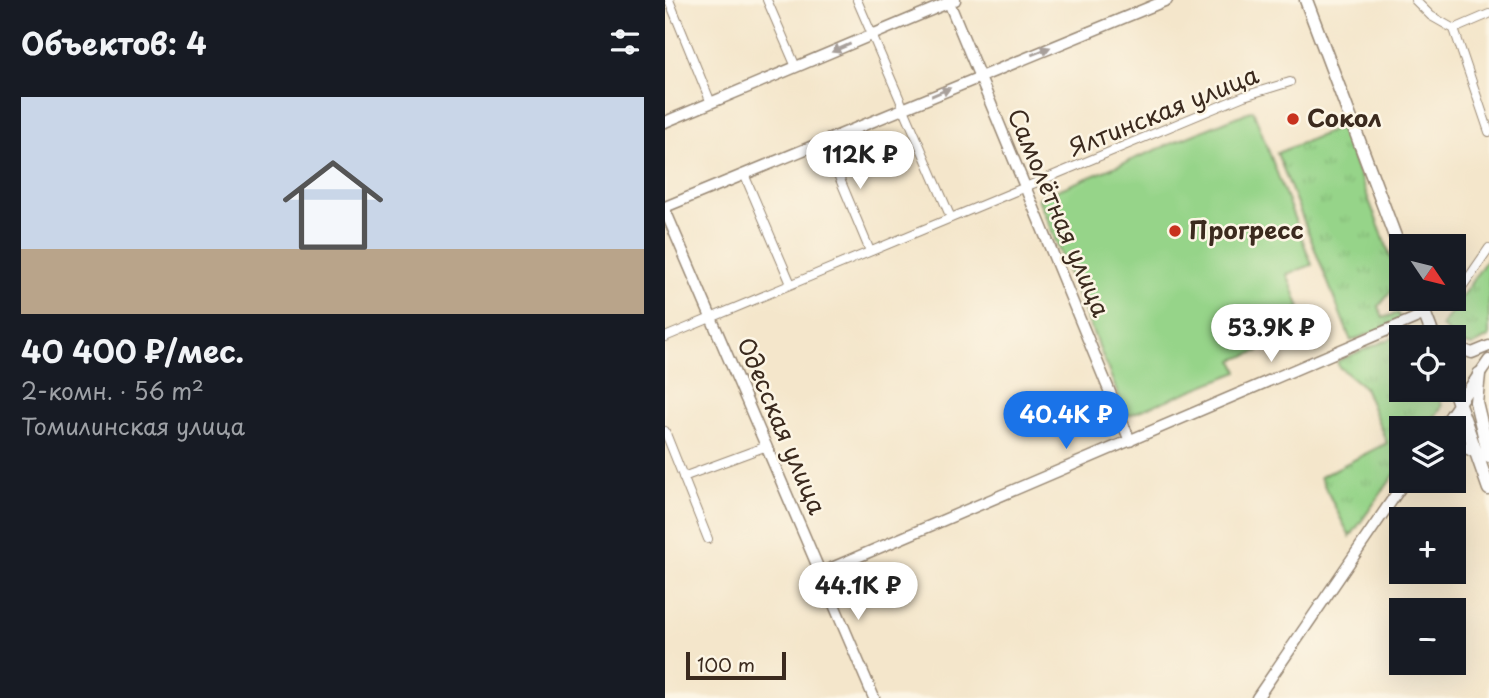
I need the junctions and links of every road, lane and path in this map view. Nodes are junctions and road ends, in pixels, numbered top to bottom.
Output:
1 (669, 0) edge
2 (767, 0) edge
3 (857, 0) edge
4 (1167, 0) edge
5 (1306, 0) edge
6 (1415, 0) edge
7 (951, 1) edge
8 (1489, 14) edge
9 (1454, 29) junction
10 (872, 35) junction
11 (796, 67) junction
12 (978, 76) junction
13 (1290, 82) dead end
14 (711, 103) junction
15 (904, 108) junction
16 (665, 122) edge
17 (1489, 132) edge
18 (824, 141) junction
19 (744, 174) junction
20 (1024, 187) junction
21 (665, 209) edge
22 (951, 218) junction
23 (1394, 234) edge
24 (1489, 248) edge
25 (870, 251) junction
26 (1467, 280) edge
27 (792, 284) junction
28 (1425, 314) joint
29 (712, 317) junction
30 (1429, 325) edge
31 (665, 337) edge
32 (1489, 346) edge
33 (1466, 351) edge
34 (1489, 360) edge
35 (1479, 374) junction
36 (1459, 403) junction
37 (1450, 416) edge
38 (665, 431) edge
39 (1130, 441) junction
40 (767, 446) junction
41 (1466, 447) edge
42 (1483, 454) edge
43 (683, 477) junction
44 (1489, 489) edge
45 (1397, 493) edge
46 (708, 539) dead end
47 (820, 573) junction
48 (874, 698) edge
49 (1257, 698) edge

1 - 14 street
2 - 11 street
3 - 10 street
12 -> 4 street
5 - 23 main road
6 - 9 street
7 - 10 street
7 - 12 street, Самолётная улица
8 - 9 street
9 - 17 street
10 -> 11 street
10 - 15 street
11 - 14 street
15 -> 12 street
12 - 20 street, Самолётная улица
13 - 20 street, Ялтинская улица
14 - 16 street
15 - 18 street
15 - 22 street
18 - 19 street
18 - 25 street
19 - 21 street
19 - 27 street
20 - 22 street, Ялтинская улица
20 - 39 street, Самолётная улица
21 - 29 street, Одесская улица
22 - 25 street, Ялтинская улица
24 - 26 street
25 - 27 street, Ялтинская улица
27 - 29 street, Ялтинская улица
28 - 30 main road
28 - 39 street
29 - 31 street, Ялтинская улица
29 - 40 street, Одесская улица
32 - 33 street
34 - 35 street
35 - 36 street
35 - 42 main road
36 - 37 street
36 - 42 main road
38 - 43 street
39 - 47 street
40 - 43 street
40 - 47 street, Одесская улица
41 - 42 street
42 - 44 main road
43 - 46 street
45 - 49 street
47 - 48 street, Одесская улица

